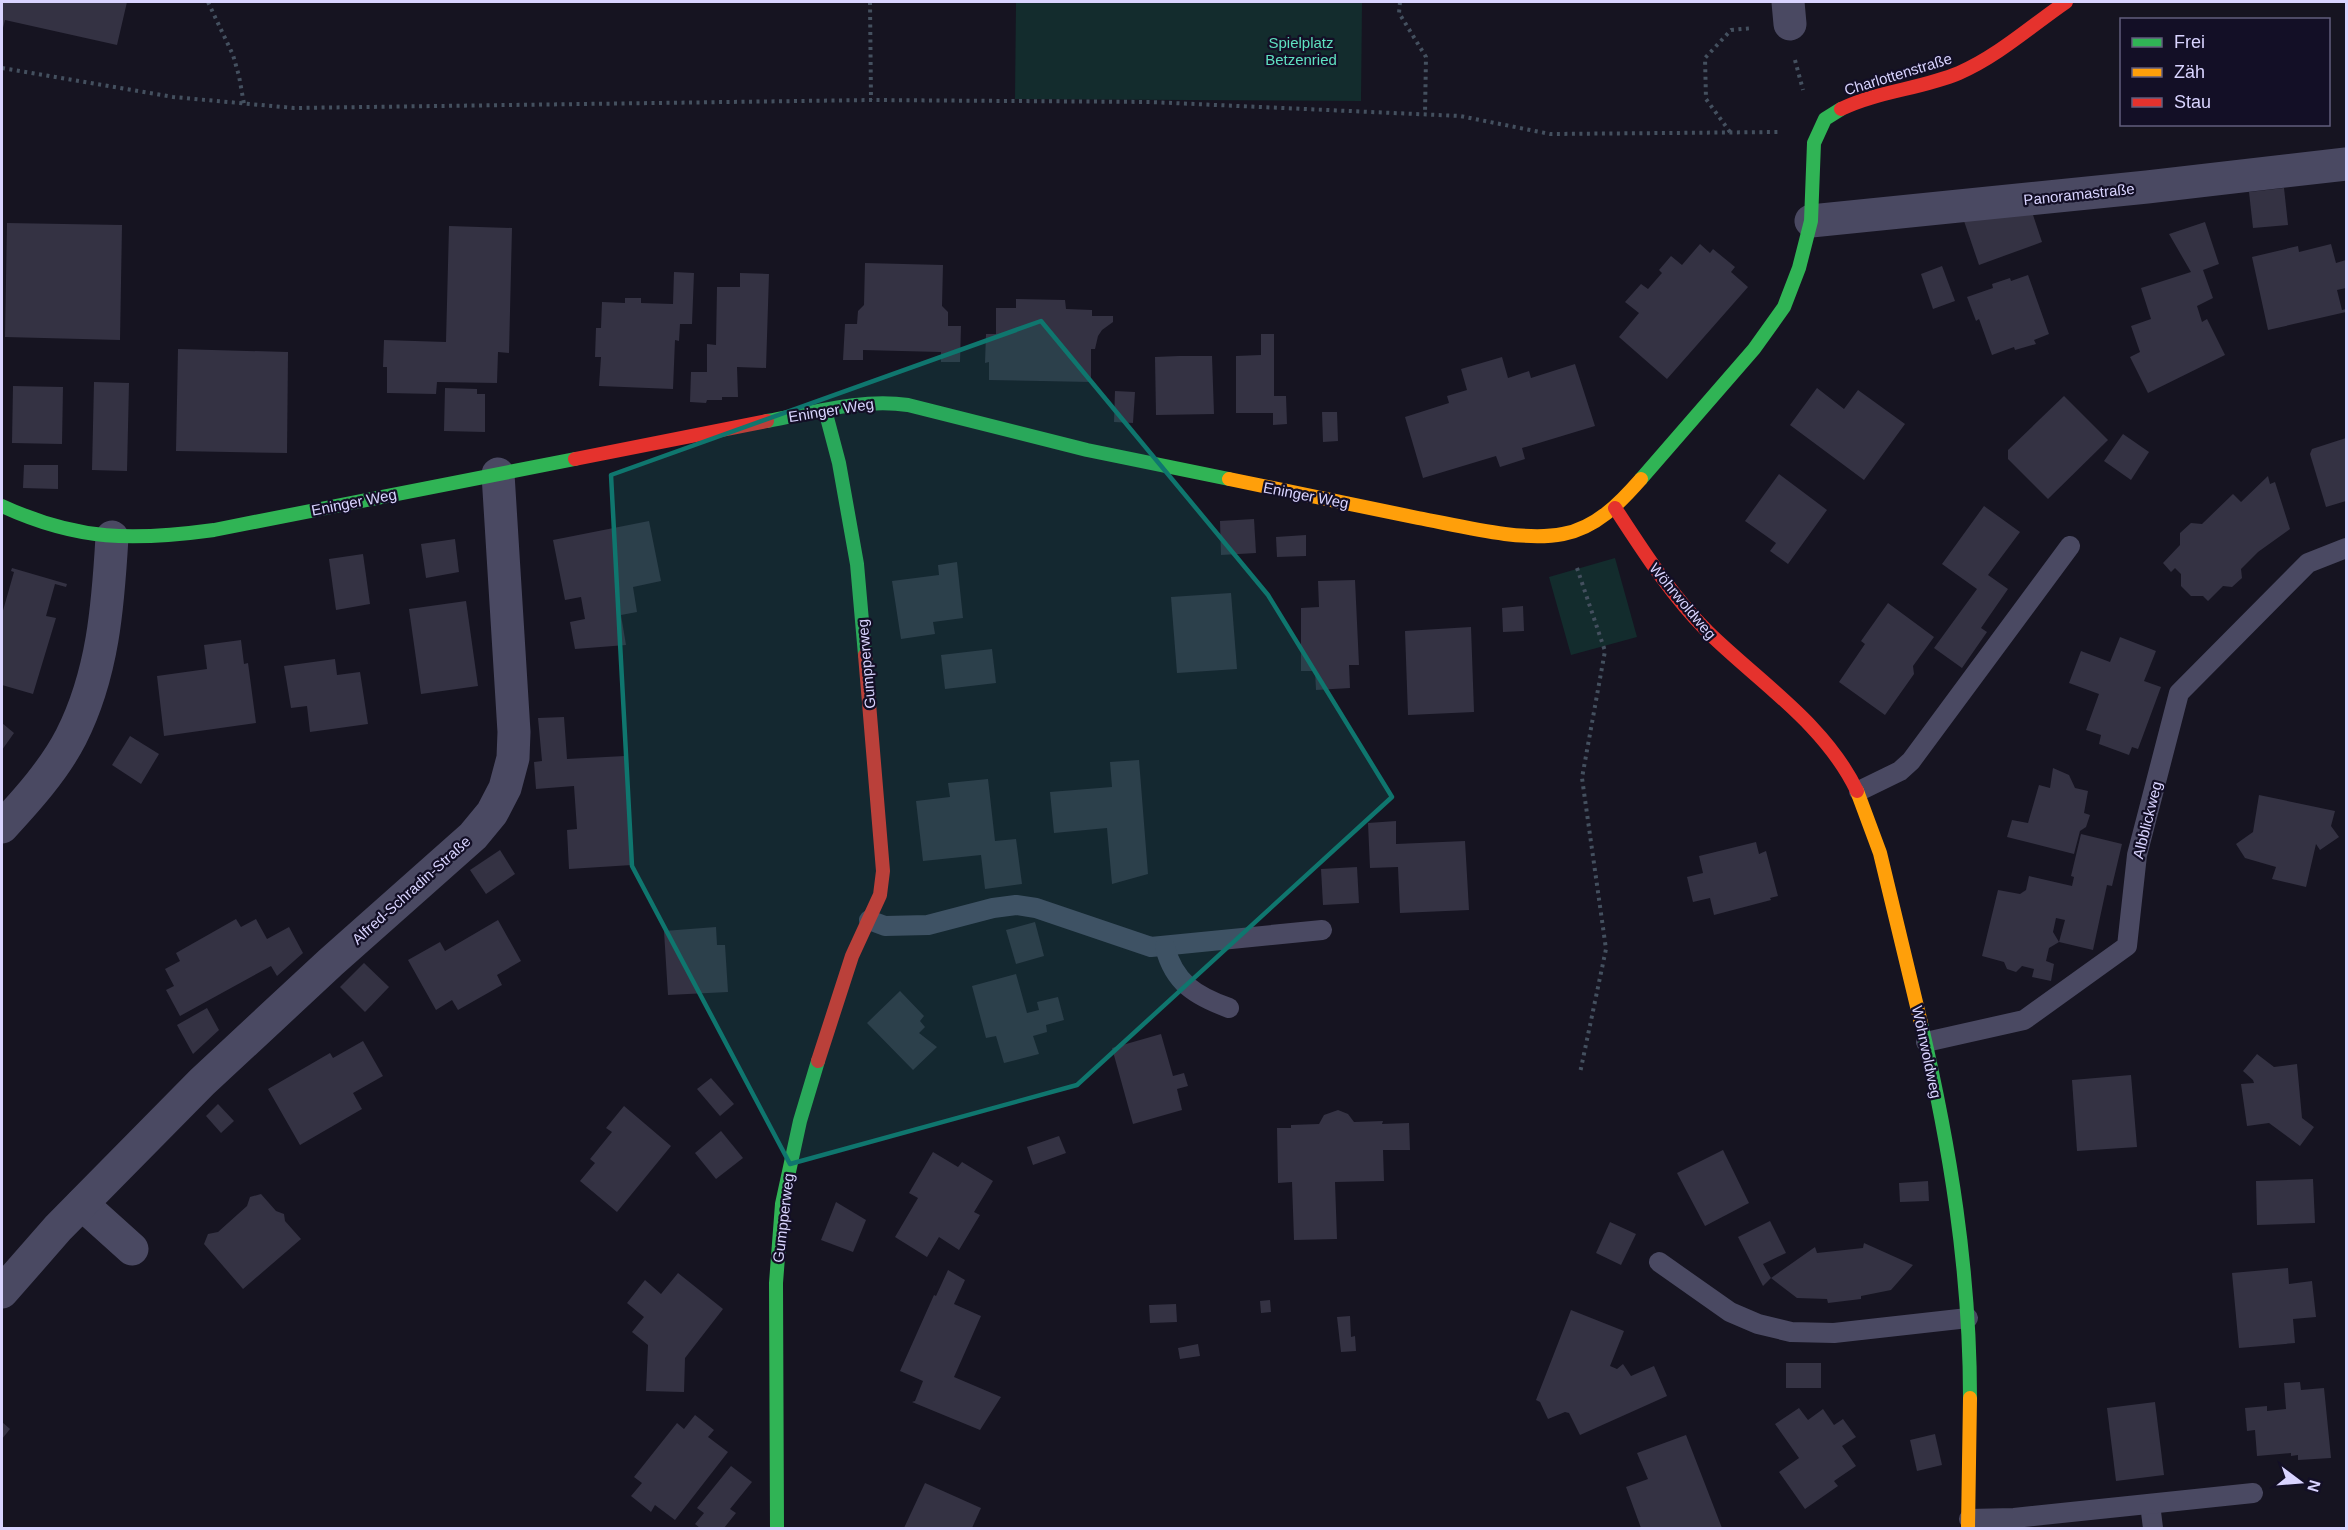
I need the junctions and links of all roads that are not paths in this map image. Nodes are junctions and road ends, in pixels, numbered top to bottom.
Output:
1 (2066, 2) edge
2 (2346, 164) edge
3 (1811, 220) junction
4 (825, 410) junction
5 (498, 474) junction
6 (2, 506) edge
7 (1615, 508) junction
8 (112, 537) junction
9 (2070, 546) dead end
10 (2346, 548) edge
11 (1859, 791) junction
12 (2, 827) edge
13 (869, 920) junction
14 (1322, 930) dead end
15 (1165, 947) junction
16 (1229, 1008) dead end
17 (1926, 1042) junction
18 (82, 1204) junction
19 (132, 1249) dead end
20 (1659, 1262) dead end
21 (2, 1292) edge
22 (1968, 1318) junction
23 (2253, 1494) dead end
24 (2150, 1504) junction
25 (1968, 1524) edge
26 (777, 1528) edge
27 (2153, 1528) edge

1 - 3 street, Charlottenstraße
2 - 3 street, Panoramastraße
3 - 7 street, Eninger Weg
4 - 5 street, Eninger Weg
4 - 7 street, Eninger Weg
4 - 13 street, Gumpperweg
5 - 8 street, Eninger Weg
5 - 18 street, Alfred-Schradin-Straße
6 - 8 street, Eninger Weg
7 - 11 street, Wöhrwoldweg
8 - 12 street
9 - 11 lane
10 - 17 lane, Albblickweg
11 - 17 street, Wöhrwoldweg
13 - 15 lane
13 - 26 street, Gumpperweg
14 - 15 lane
15 - 16 lane
17 - 22 street, Wöhrwoldweg
18 - 19 street
18 - 21 street, Alfred-Schradin-Straße
20 - 22 lane
22 - 25 street, Wöhrwoldweg
23 - 24 lane, Wöhrwoldweg
24 - 25 lane, Wöhrwoldweg
24 - 27 lane

